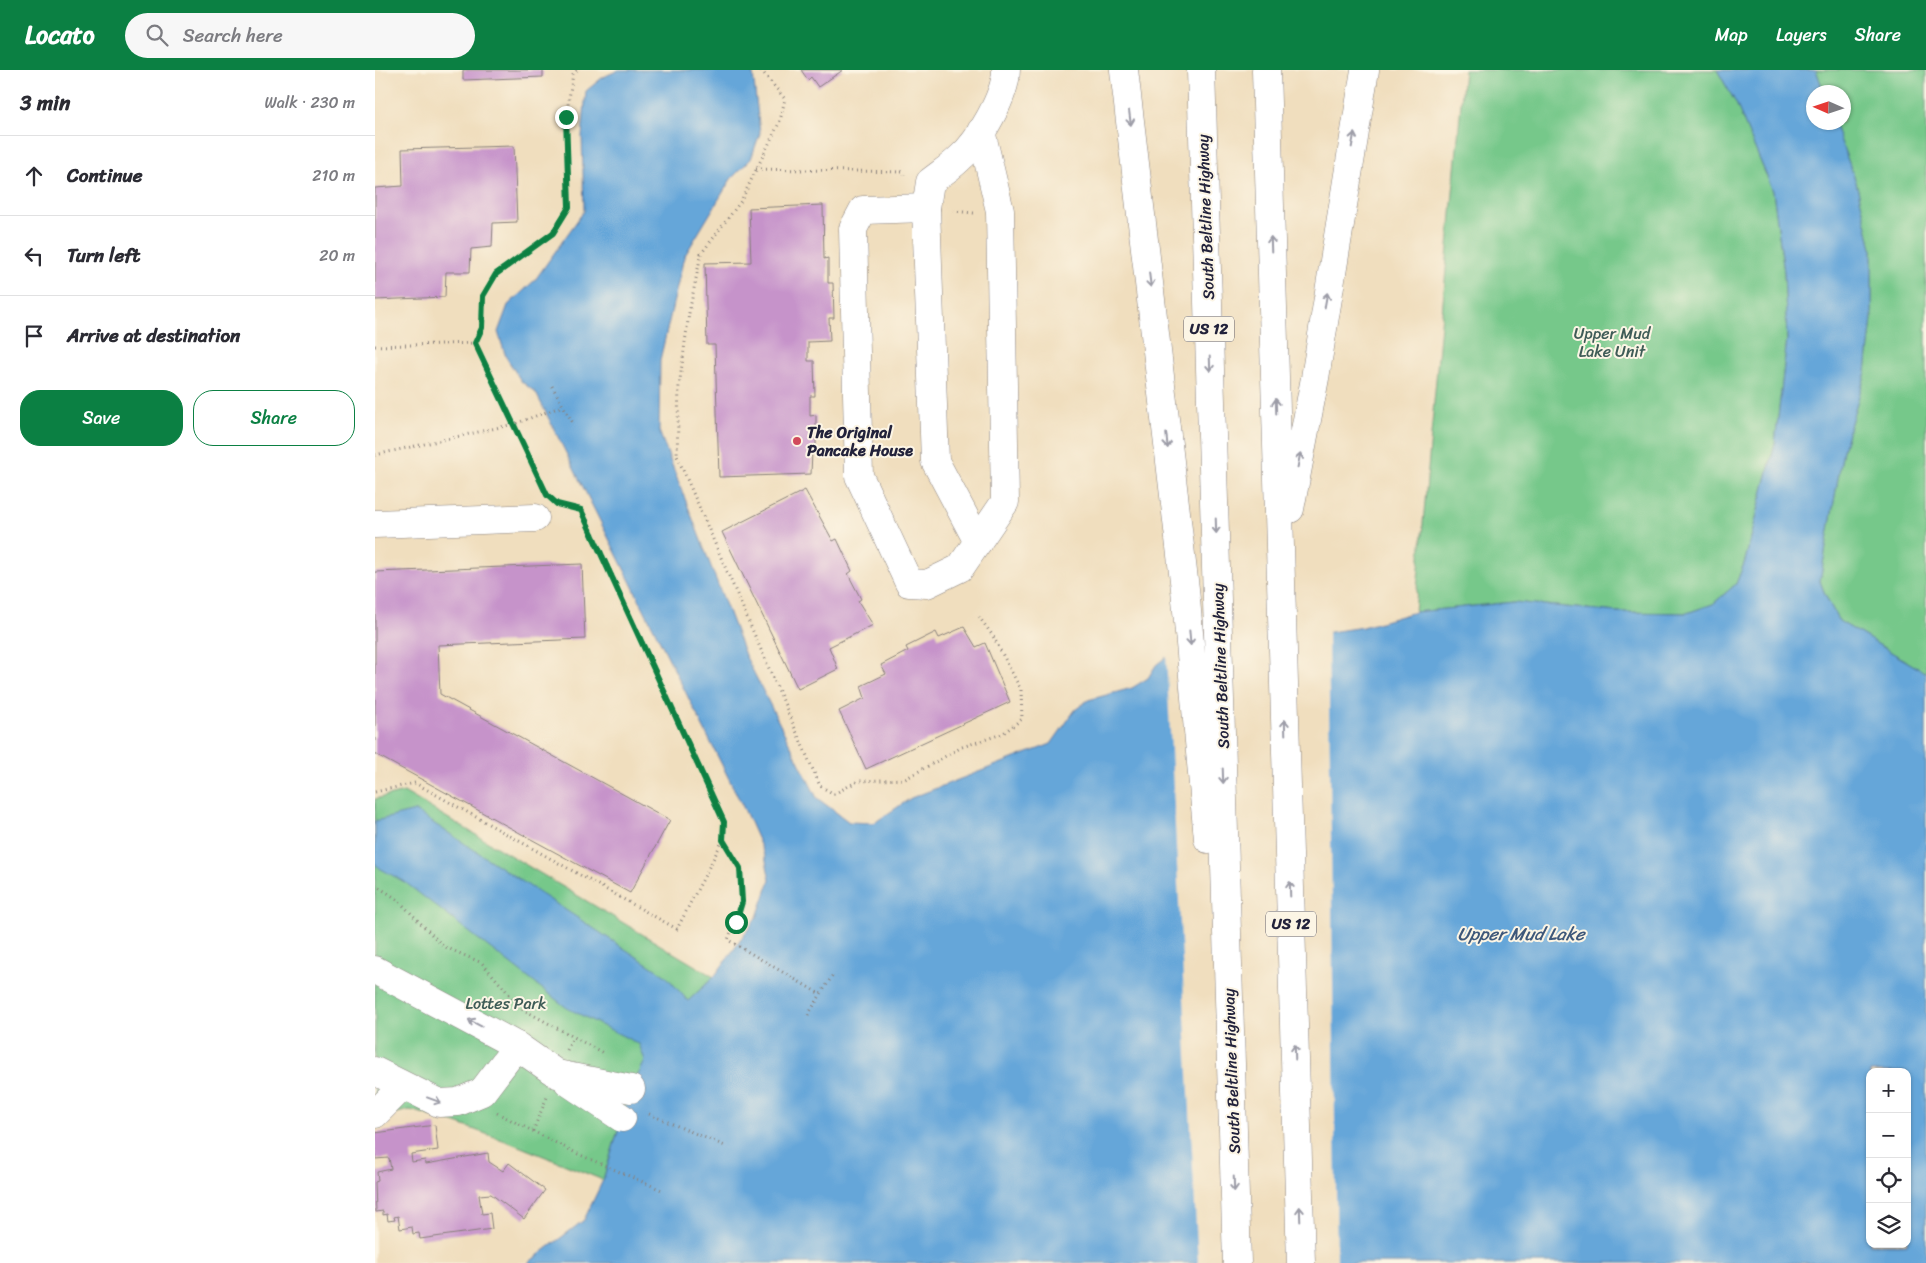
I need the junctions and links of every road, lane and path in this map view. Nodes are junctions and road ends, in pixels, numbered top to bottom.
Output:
1 (577, 70) edge
2 (761, 70) edge
3 (1006, 70) edge
4 (1124, 70) edge
5 (1201, 70) edge
6 (1266, 70) edge
7 (1365, 70) edge
8 (981, 131) junction
9 (926, 208) junction
10 (475, 343) junction
11 (375, 346) edge
12 (552, 386) dead end
13 (563, 406) junction
14 (515, 424) junction
15 (574, 425) dead end
16 (375, 455) edge
17 (535, 518) dead end
18 (375, 524) edge
19 (978, 542) junction
20 (1281, 572) junction
21 (979, 617) dead end
22 (375, 792) edge
23 (723, 840) junction
24 (375, 885) edge
25 (375, 970) edge
26 (834, 973) dead end
27 (821, 994) junction
28 (808, 1015) dead end
29 (517, 1046) junction
30 (605, 1054) dead end
31 (375, 1070) edge
32 (557, 1074) junction
33 (403, 1086) junction
34 (631, 1090) dead end
35 (1232, 1099) junction
36 (375, 1114) edge
37 (623, 1118) dead end
38 (578, 1154) dead end
39 (663, 1191) dead end
40 (1237, 1263) edge
41 (1301, 1263) edge

1 - 10 path
2 - 21 path
3 - 8 main road
4 -> 35 main road
5 -> 35 main road, South Beltline Highway / US 12
20 -> 6 main road, US 12
20 -> 7 main road
8 - 9 main road
8 - 19 main road
9 - 19 main road
9 - 19 main road
10 - 11 path
10 - 14 path
12 - 13 path
13 - 14 path
13 - 15 path
14 - 16 path
14 - 23 path
17 - 18 main road
41 -> 20 main road, US 12
22 - 23 path
23 - 27 path
24 - 30 path
29 -> 25 main road
26 - 27 path
27 - 28 path
29 - 32 main road
33 -> 29 main road
31 - 33 main road
32 - 34 main road
32 - 37 main road
33 - 36 main road
35 -> 40 main road, South Beltline Highway / US 12
38 - 39 path

